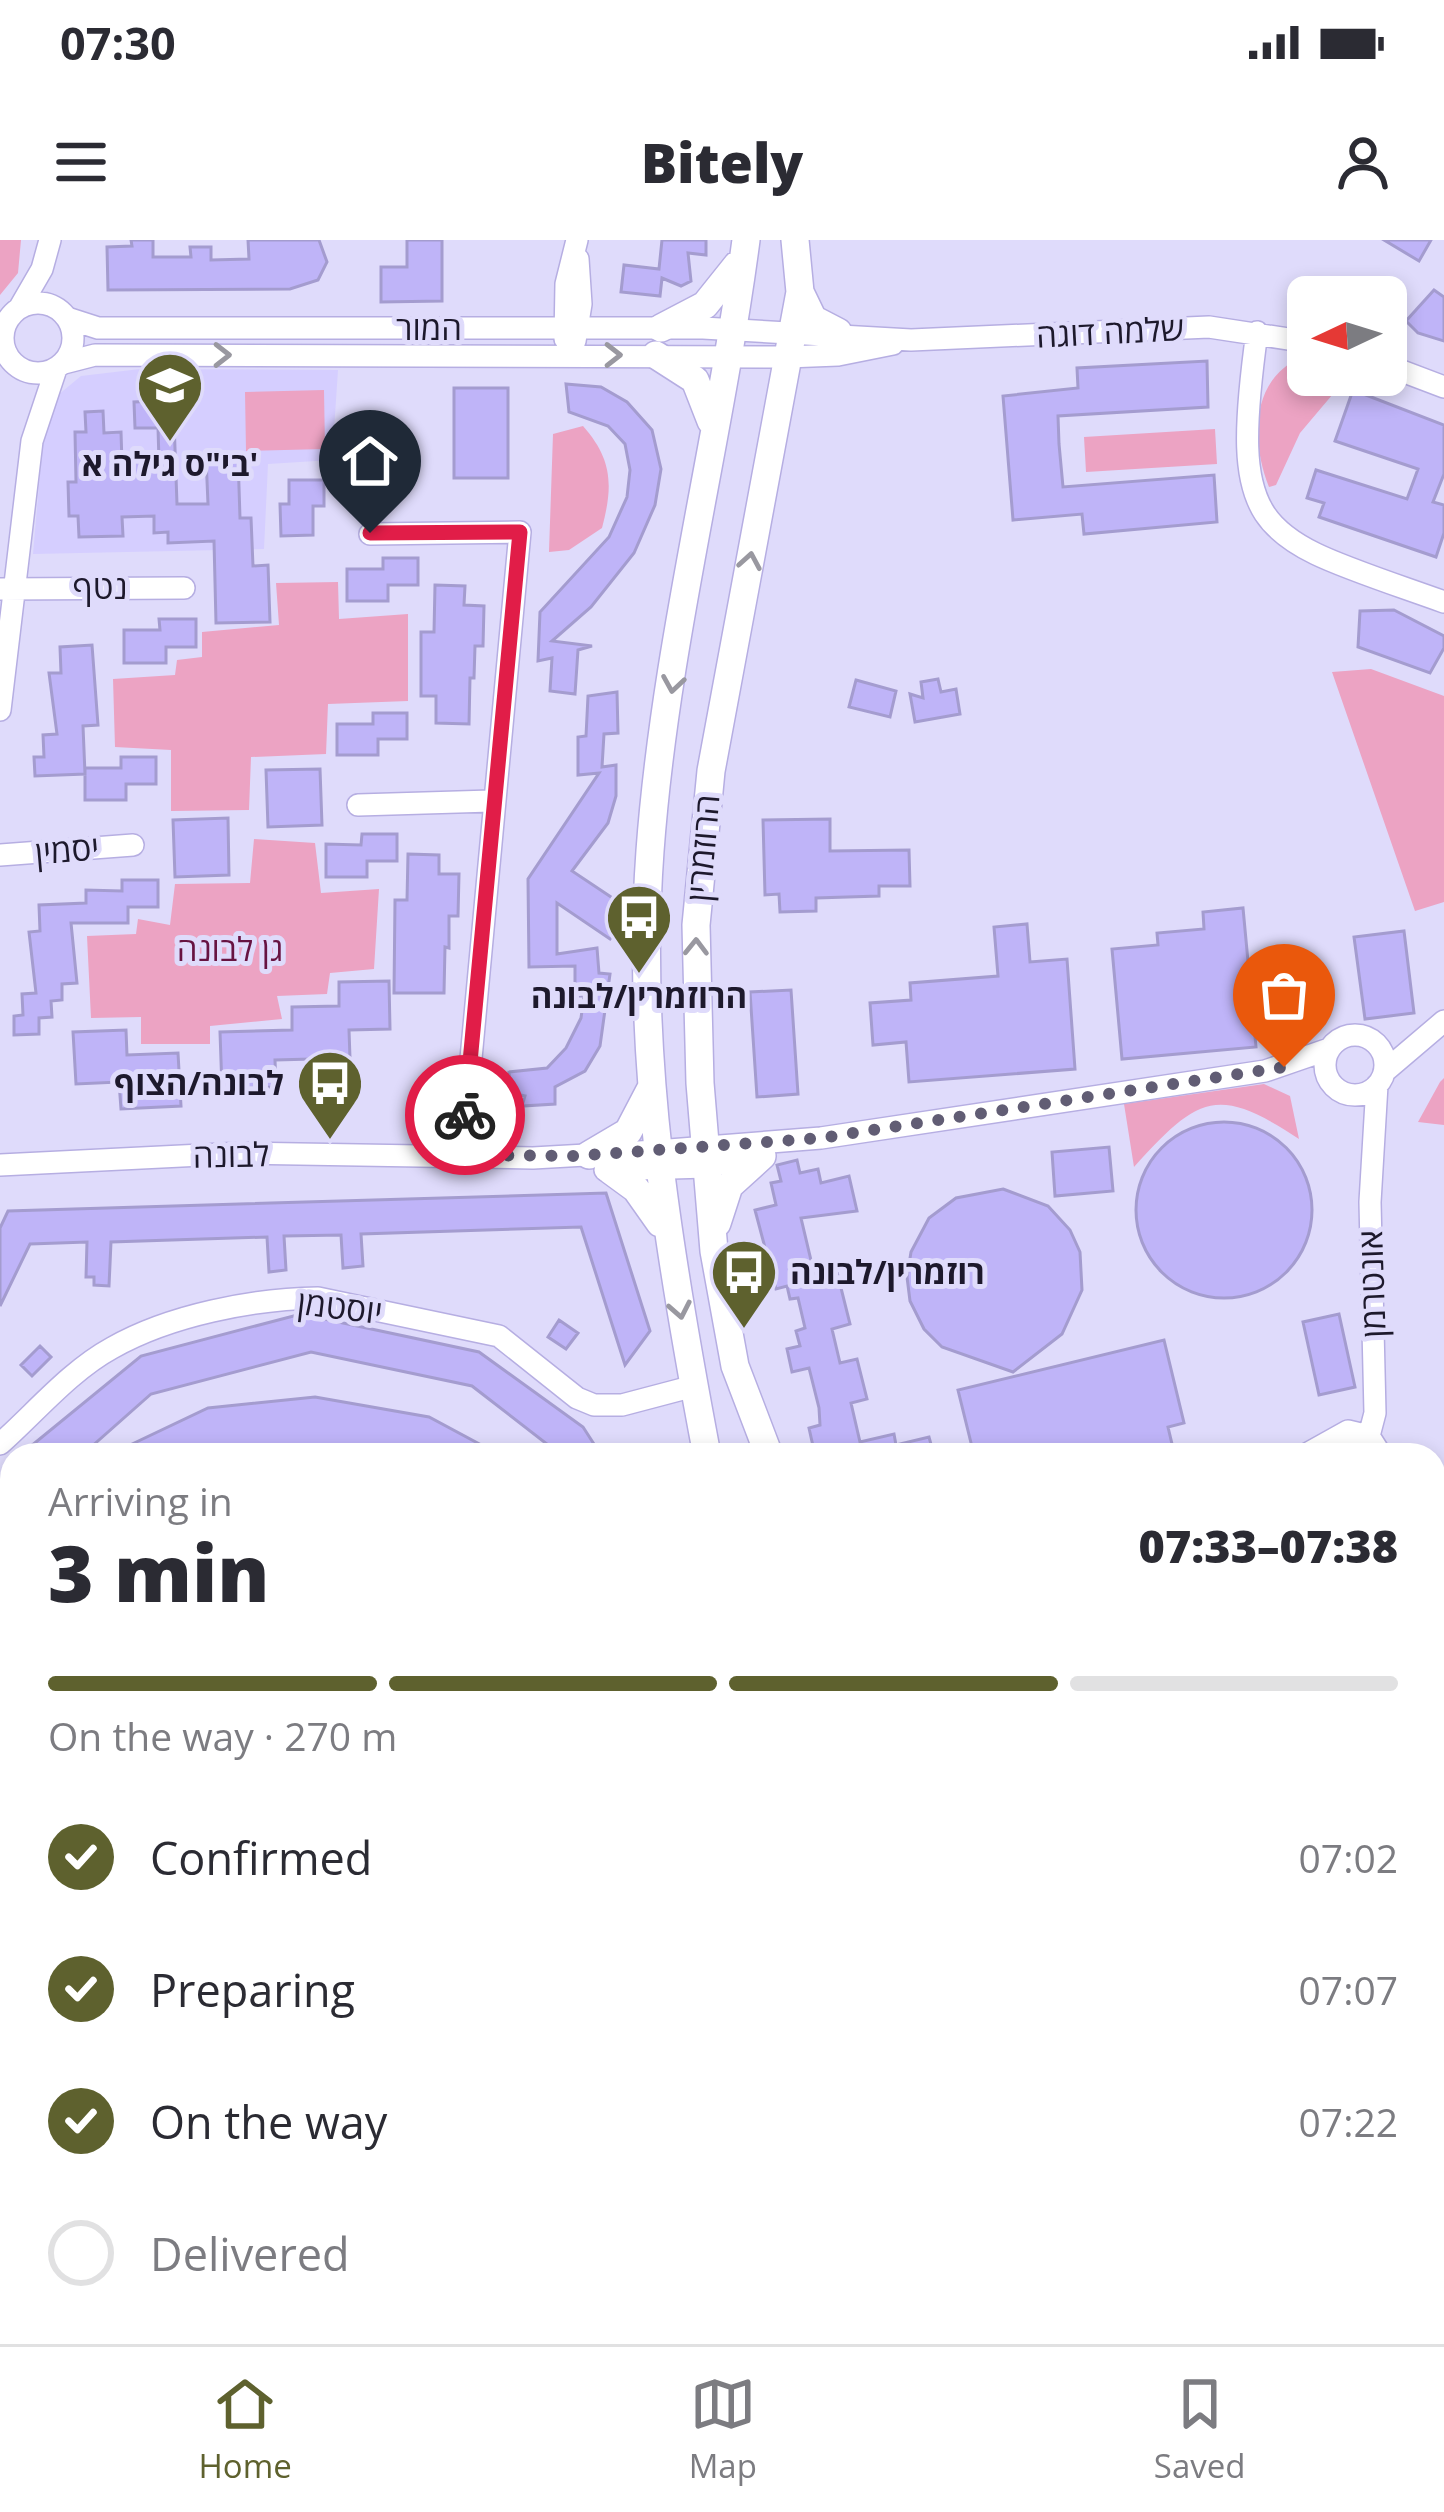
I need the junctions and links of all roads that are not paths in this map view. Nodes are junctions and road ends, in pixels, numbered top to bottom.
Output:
1 (795, 240) edge
2 (50, 243) edge
3 (577, 243) edge
4 (746, 245) edge
5 (581, 288) junction
6 (800, 292) junction
7 (10, 312) edge
8 (64, 315) junction
9 (571, 328) junction
10 (625, 328) junction
11 (838, 332) junction
12 (1257, 332) junction
13 (1287, 338) edge
14 (911, 340) junction
15 (658, 341) junction
16 (729, 342) junction
17 (790, 344) junction
18 (570, 355) junction
19 (12, 364) edge
20 (60, 366) junction
21 (1407, 373) edge
22 (1444, 386) edge
23 (32, 441) junction
24 (712, 444) junction
25 (370, 533) dead end
26 (8, 588) edge
27 (184, 588) dead end
28 (1444, 602) edge
29 (1, 682) edge
30 (0, 710) edge
31 (491, 801) junction
32 (358, 805) dead end
33 (133, 844) dead end
34 (0, 855) edge
35 (1440, 1024) edge
36 (1373, 1040) junction
37 (1329, 1049) junction
38 (1265, 1071) junction
39 (1380, 1078) junction
40 (651, 1086) junction
41 (1340, 1090) junction
42 (1372, 1132) junction
43 (821, 1138) junction
44 (462, 1155) junction
45 (762, 1156) junction
46 (705, 1157) junction
47 (657, 1160) junction
48 (600, 1163) junction
49 (0, 1165) edge
50 (665, 1234) junction
51 (714, 1251) junction
52 (694, 1387) junction
53 (6, 1430) edge
54 (705, 1443) edge
55 (764, 1443) edge
56 (1332, 1443) edge
57 (1371, 1443) edge
58 (1375, 1443) edge

1 - 6 main road, הרוזמרין
2 - 7 street
2 - 8 street
3 - 5 street
3 - 9 street
4 - 15 main road
4 - 16 main road, הרוזמרין
5 - 9 street
5 - 10 street
6 - 11 main road
6 - 17 main road, הרוזמרין
7 - 8 street
7 - 19 street
8 - 9 street, המור
8 - 20 street
9 - 10 street, המור
9 - 18 street
10 - 15 street, המור
11 - 14 street, שלמה דוגה
11 - 17 street, שלמה דוגה
12 - 13 street, שלמה דוגה
12 - 14 street, שלמה דוגה
12 - 28 street
14 - 17 street, שלמה דוגה
15 - 16 street, המור
18 -> 15 street, המור
15 - 24 main road
16 - 17 street, המור
16 - 24 main road, הרוזמרין
46 -> 17 main road, הרוזמרין
20 -> 18 street, המור
19 - 20 street
19 - 23 street
20 - 23 street
21 - 22 street
23 - 26 street
24 -> 40 main road, הרוזמרין
25 - 31 street
26 - 27 street, נטף
26 - 29 street
29 - 30 street
31 - 32 street
31 - 44 street
33 - 34 street, יסמין
35 - 36 street
35 - 39 street
36 - 37 street
36 - 39 street
37 - 38 street
37 - 41 street
38 - 41 street
38 - 43 street
39 - 41 street
39 - 42 street, אונטרמן
40 - 47 main road, הרוזמרין
40 - 48 main road
41 - 42 street
42 - 58 street, אונטרמן
43 - 45 street
43 - 46 street
44 - 48 street, לבונה
44 - 49 street, לבונה
45 - 46 street
45 - 51 main road
46 - 47 street, לבונה
46 - 51 main road, הרוזמרין
47 - 48 street, לבונה
47 - 50 main road, הרוזמרין
48 - 50 main road
50 -> 52 main road, הרוזמרין
51 - 55 main road, הרוזמרין
52 - 53 street, יוסטמן
52 - 54 main road, הרוזמרין
56 - 57 street

